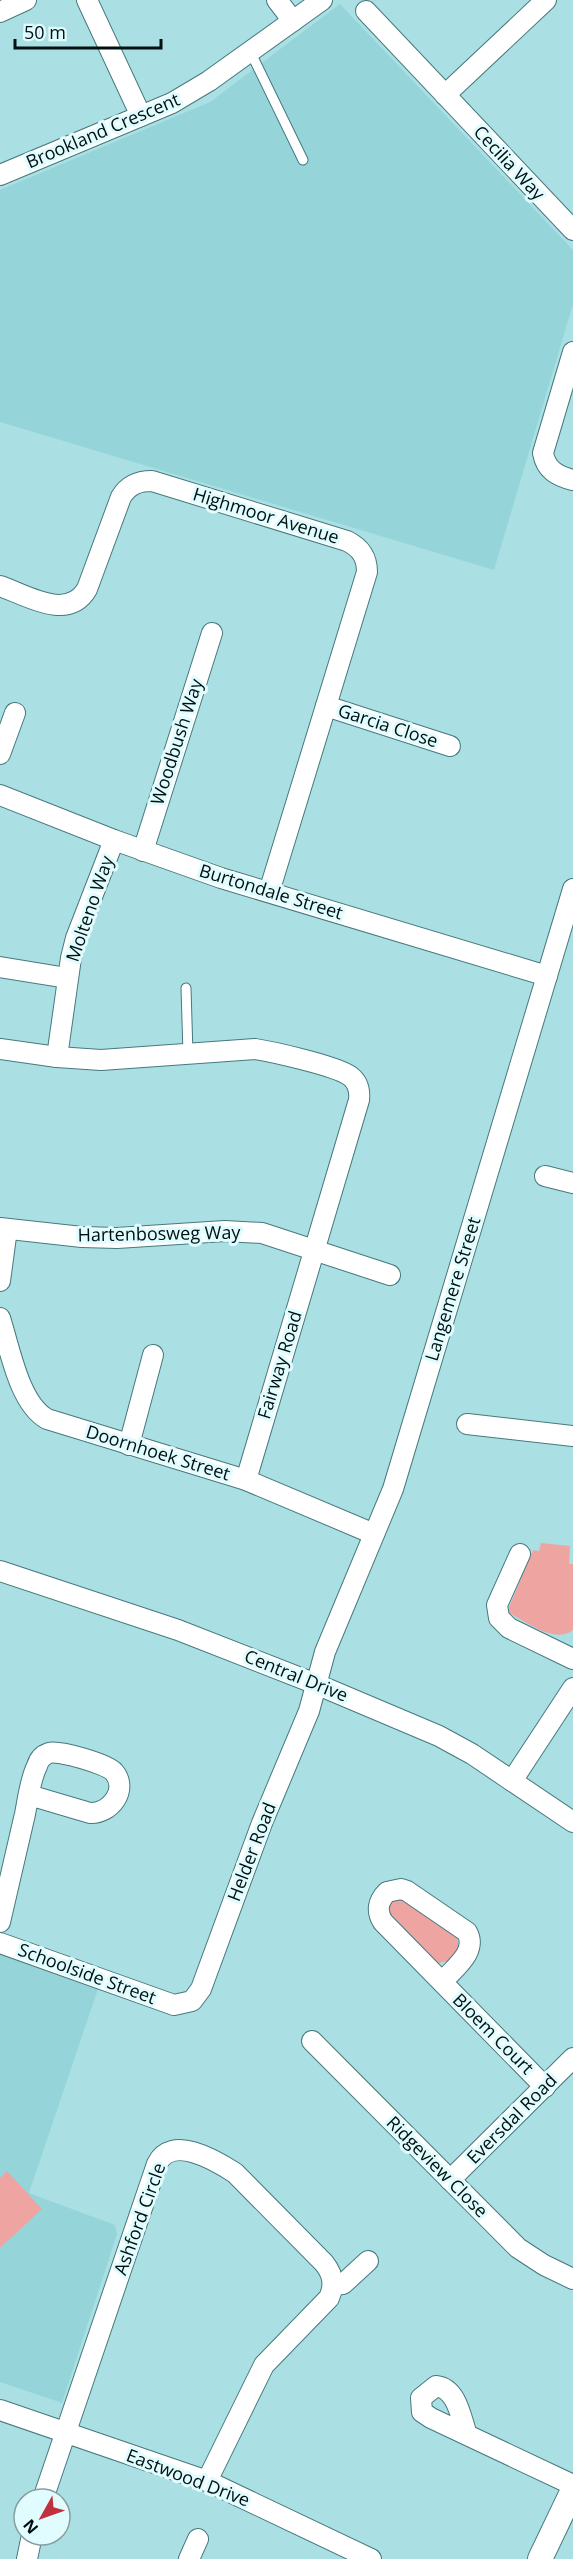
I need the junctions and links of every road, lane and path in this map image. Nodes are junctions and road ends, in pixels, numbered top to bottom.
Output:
1 (26, 0) edge
2 (87, 0) edge
3 (278, 0) edge
4 (322, 0) edge
5 (546, 0) edge
6 (366, 11) dead end
7 (0, 12) edge
8 (293, 21) junction
9 (250, 51) junction
10 (445, 95) junction
11 (141, 116) junction
12 (303, 160) dead end
13 (0, 176) edge
14 (573, 230) edge
15 (573, 352) edge
16 (573, 480) edge
17 (0, 585) edge
18 (212, 633) dead end
19 (326, 706) junction
20 (15, 713) dead end
21 (450, 746) dead end
22 (0, 754) edge
23 (0, 795) edge
24 (114, 840) junction
25 (143, 850) junction
26 (573, 889) edge
27 (269, 892) junction
28 (0, 968) edge
29 (547, 976) junction
30 (67, 978) junction
31 (186, 988) dead end
32 (0, 1049) edge
33 (188, 1054) junction
34 (57, 1057) junction
35 (546, 1176) dead end
36 (573, 1183) edge
37 (3, 1229) edge
38 (315, 1251) junction
39 (390, 1275) dead end
40 (0, 1281) edge
41 (0, 1318) edge
42 (153, 1355) dead end
43 (466, 1424) dead end
44 (573, 1436) edge
45 (129, 1445) junction
46 (246, 1480) junction
47 (374, 1534) junction
48 (520, 1554) dead end
49 (0, 1571) edge
50 (573, 1659) edge
51 (316, 1683) junction
52 (573, 1688) edge
53 (512, 1781) junction
54 (29, 1795) dead end
55 (573, 1822) edge
56 (0, 1922) edge
57 (0, 1943) edge
58 (442, 1982) junction
59 (174, 2004) joint
60 (312, 2041) dead end
61 (573, 2058) edge
62 (545, 2087) junction
63 (450, 2180) junction
64 (368, 2261) dead end
65 (573, 2279) edge
66 (333, 2285) junction
67 (0, 2410) edge
68 (66, 2432) junction
69 (467, 2435) dead end
70 (207, 2481) junction
71 (573, 2485) edge
72 (47, 2487) edge
73 (573, 2490) edge
74 (198, 2539) dead end
75 (189, 2559) edge
76 (371, 2559) edge
77 (540, 2559) edge

1 - 7 street
2 - 11 street
3 - 8 street
4 - 8 street, Brookland Crescent
5 - 10 street
6 - 10 street, Cecilia Way
8 - 9 street, Brookland Crescent
9 - 11 street, Brookland Crescent
9 - 12 lane
10 - 14 street, Cecilia Way
11 - 13 street, Brookland Crescent
15 - 16 street
17 - 19 street, Highmoor Avenue
18 - 25 street, Woodbush Way
19 - 21 street, Garcia Close
19 - 27 street, Highmoor Avenue
20 - 22 street
23 - 24 street, Burtondale Street
24 - 25 street, Burtondale Street
24 - 30 street, Molteno Way
25 - 27 street, Burtondale Street
26 - 29 street, Langemere Street
27 - 29 street, Burtondale Street
28 - 30 street, Molteno Way
29 - 47 street, Langemere Street
30 - 34 street, Molteno Way
31 - 33 lane
32 - 34 street
33 - 34 street
33 - 38 street, Fairway Road
35 - 36 street
37 - 38 street, Hartenbosweg Way
37 - 40 street
38 - 39 street
38 - 46 street, Fairway Road
41 - 45 street, Doornhoek Street
42 - 45 street
43 - 44 street
45 - 46 street, Doornhoek Street
46 - 47 street, Doornhoek Street
47 - 51 street, Langemere Street
48 - 50 street
49 - 51 street, Central Drive
51 - 53 street, Central Drive
51 - 59 street, Helder Road
52 - 53 street
53 - 55 street, Central Drive
54 - 56 street
57 - 59 street, Schoolside Street
58 - 58 street, Bloem Court
58 - 62 street, Bloem Court
60 - 63 street, Ridgeview Close
61 - 62 street, Eversdal Road
62 - 63 street, Eversdal Road
63 - 65 street, Ridgeview Close
64 - 66 street
66 - 68 street, Ashford Circle
66 - 70 street
67 - 68 street, Eastwood Drive
68 - 70 street, Eastwood Drive
68 - 72 street
69 - 71 street
70 - 76 street, Eastwood Drive
73 - 77 street
74 - 75 street

